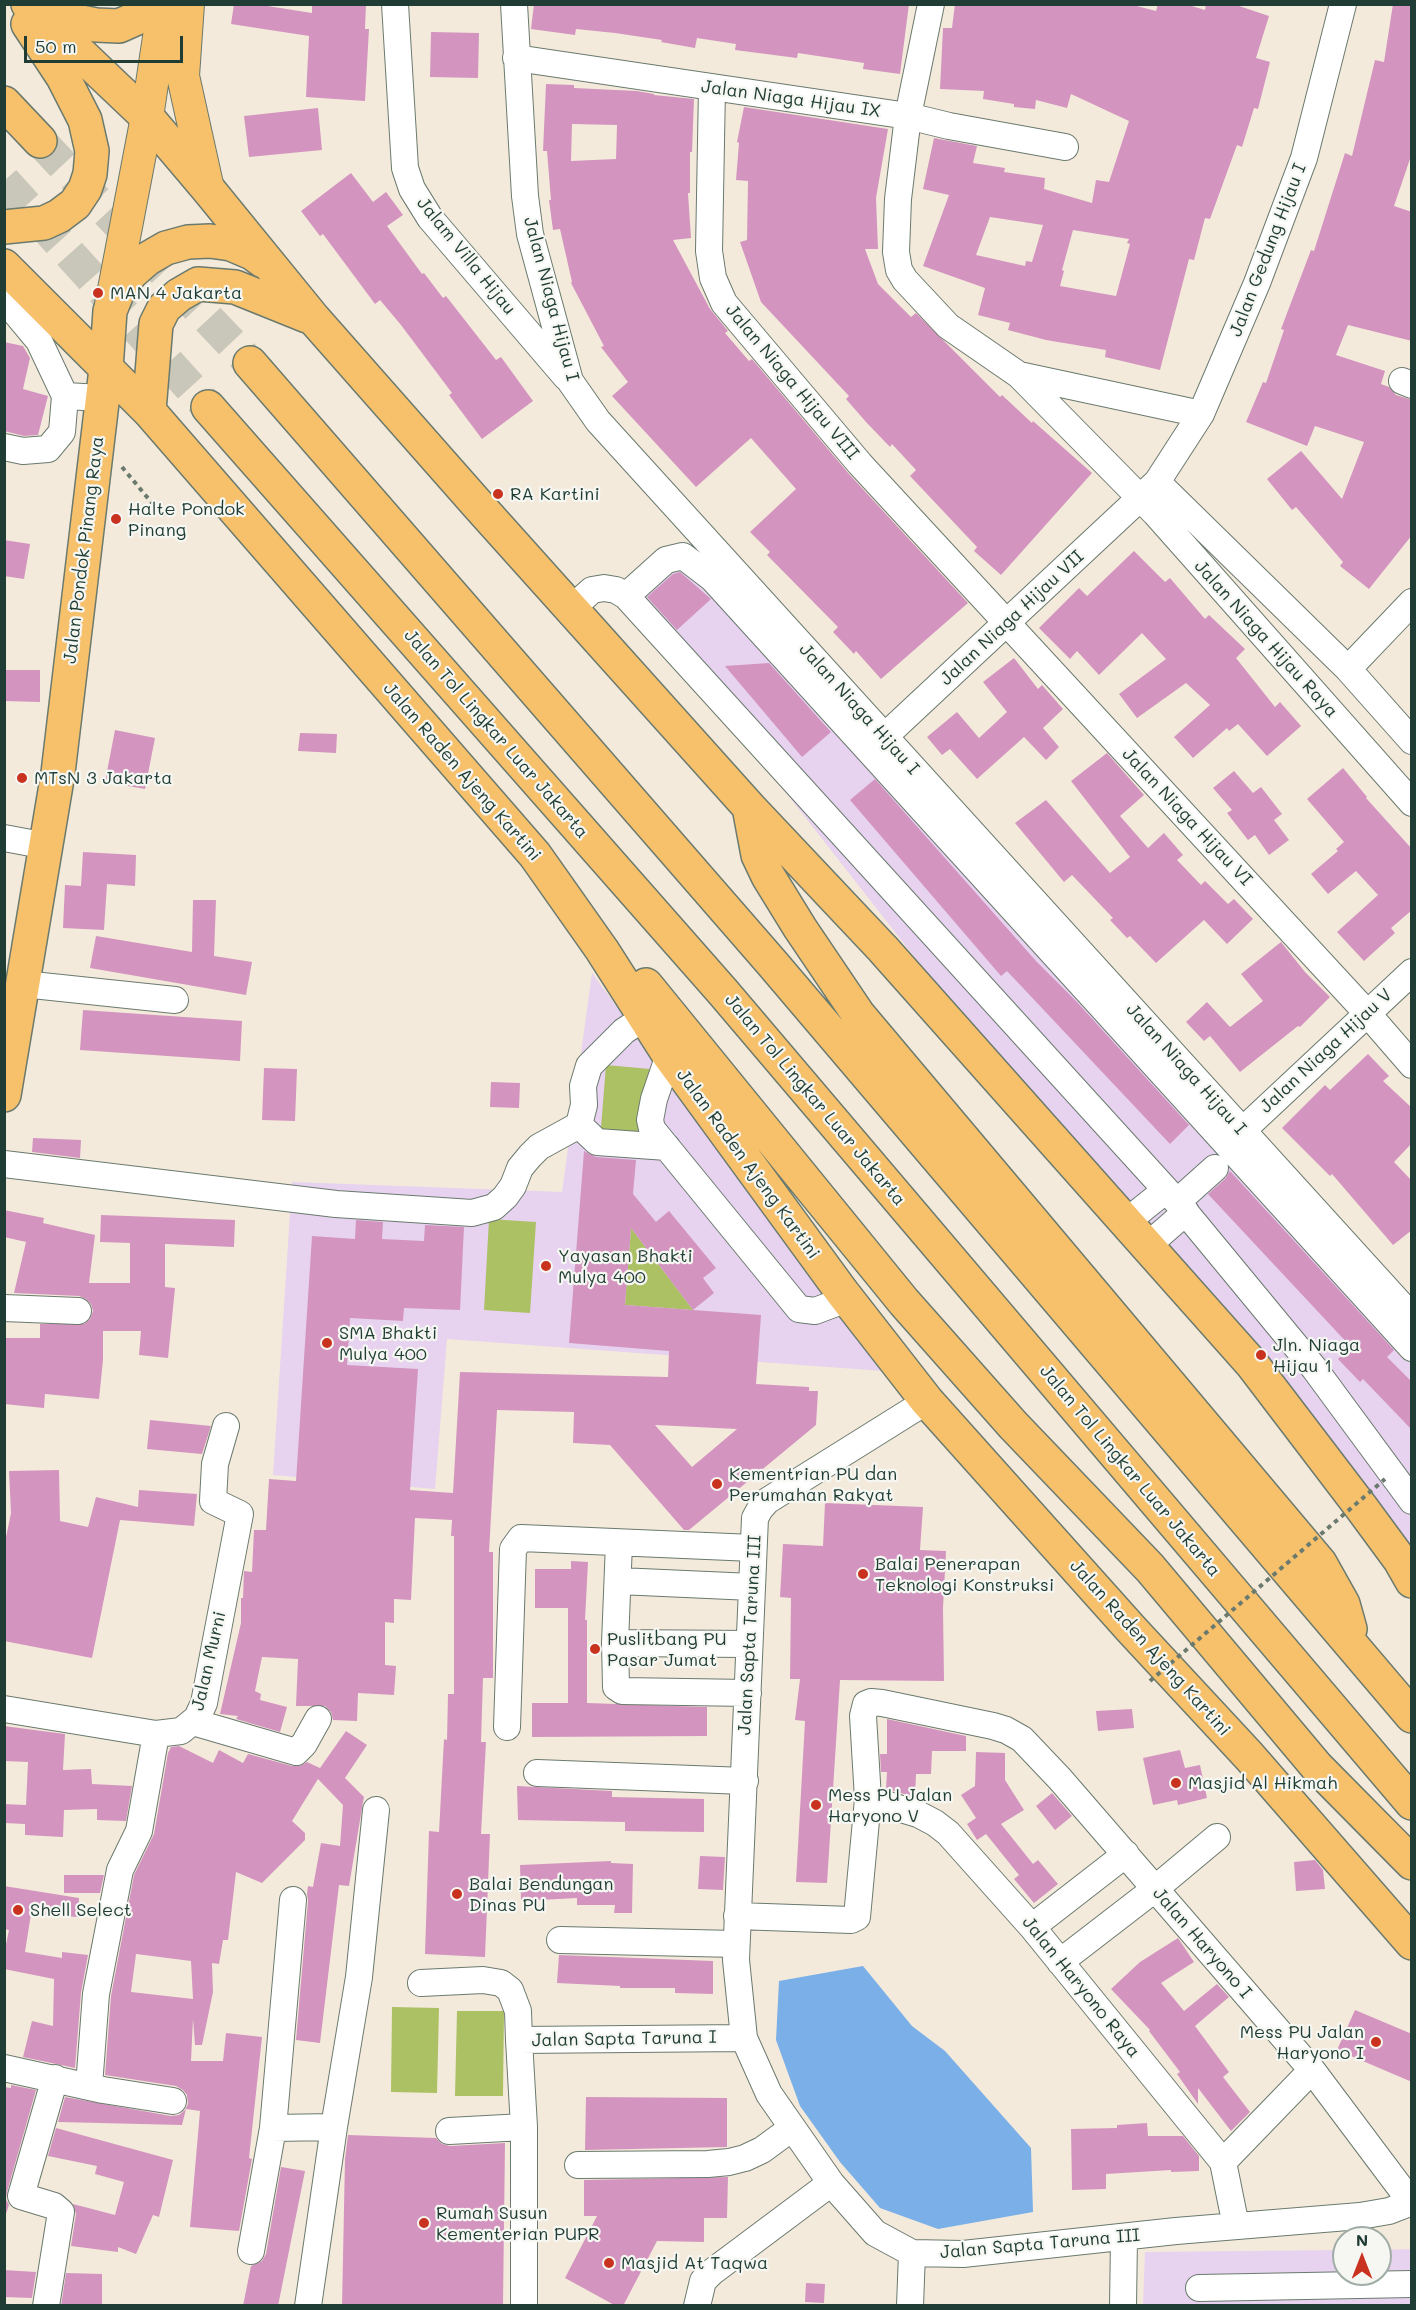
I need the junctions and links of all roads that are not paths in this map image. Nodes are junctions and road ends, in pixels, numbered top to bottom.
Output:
1 (395, 4) edge
2 (514, 4) edge
3 (931, 4) edge
4 (1343, 4) edge
5 (172, 5) edge
6 (26, 7) edge
7 (516, 58) junction
8 (712, 87) junction
9 (4, 103) edge
10 (908, 116) junction
11 (147, 117) junction
12 (40, 141) tunnel mouth
13 (1065, 147) dead end
14 (208, 189) junction
15 (4, 227) edge
16 (4, 266) edge
17 (270, 266) junction
18 (4, 299) edge
19 (110, 311) junction
20 (314, 319) junction
21 (250, 363) tunnel mouth
22 (1019, 375) junction
23 (570, 381) junction
24 (104, 383) junction
25 (65, 396) junction
26 (208, 407) tunnel mouth
27 (149, 411) junction
28 (1201, 414) junction
29 (4, 447) edge
30 (1148, 490) junction
31 (626, 596) junction
32 (1412, 602) edge
33 (571, 609) junction
34 (1007, 622) junction
35 (1348, 669) junction
36 (884, 737) junction
37 (1412, 741) edge
38 (1411, 801) edge
39 (749, 807) junction
40 (4, 838) edge
41 (47, 846) junction
42 (602, 950) junction
43 (1412, 972) edge
44 (22, 984) junction
45 (175, 1000) dead end
46 (1367, 1012) junction
47 (645, 1017) junction
48 (669, 1055) junction
49 (1412, 1065) edge
50 (4, 1095) edge
51 (577, 1127) junction
52 (1242, 1131) junction
53 (666, 1147) junction
54 (4, 1164) edge
55 (1215, 1168) dead end
56 (1176, 1201) junction
57 (1126, 1222) junction
58 (1148, 1246) junction
59 (847, 1299) junction
60 (4, 1308) edge
61 (78, 1311) dead end
62 (1412, 1317) edge
63 (1412, 1348) edge
64 (927, 1401) junction
65 (226, 1426) dead end
66 (1412, 1501) edge
67 (619, 1543) junction
68 (753, 1548) junction
69 (618, 1581) junction
70 (1412, 1581) edge
71 (752, 1587) junction
72 (615, 1643) junction
73 (749, 1644) junction
74 (1357, 1651) junction
75 (748, 1693) junction
76 (4, 1709) edge
77 (1412, 1716) edge
78 (318, 1719) dead end
79 (193, 1722) junction
80 (507, 1727) dead end
81 (156, 1734) junction
82 (537, 1773) dead end
83 (745, 1781) junction
84 (868, 1799) junction
85 (1412, 1803) edge
86 (376, 1810) dead end
87 (1217, 1837) dead end
88 (1126, 1854) junction
89 (1412, 1863) edge
90 (1156, 1888) junction
91 (293, 1900) dead end
92 (737, 1916) junction
93 (1032, 1927) junction
94 (560, 1940) dead end
95 (1412, 1943) edge
96 (736, 1944) junction
97 (1060, 1962) junction
98 (421, 1983) dead end
99 (744, 2038) junction
100 (519, 2040) junction
101 (4, 2068) edge
102 (1312, 2070) junction
103 (55, 2078) junction
104 (89, 2086) junction
105 (173, 2100) dead end
106 (334, 2127) junction
107 (524, 2127) junction
108 (273, 2128) junction
109 (792, 2128) junction
110 (449, 2131) dead end
111 (1223, 2162) junction
112 (578, 2165) dead end
113 (831, 2183) junction
114 (1411, 2202) edge
115 (1236, 2226) junction
116 (1124, 2238) junction
117 (251, 2251) dead end
118 (912, 2253) junction
119 (1412, 2283) edge
120 (1199, 2288) dead end
121 (1332, 2295) edge
122 (1289, 2296) edge
123 (46, 2306) edge
124 (308, 2306) edge
125 (524, 2306) edge
126 (698, 2306) edge
127 (910, 2306) edge
128 (1123, 2306) edge

1 - 23 street, Jalam Villa Hijau
2 - 7 street, Jalan Niaga Hijau I
3 - 10 street
4 - 28 street, Jalan Gedung Hijau I
5 - 6 highway
5 - 11 main road, Jalan Pondok Pinang Raya
5 - 14 main road
6 - 11 highway
6 - 15 highway
7 - 8 street, Jalan Niaga Hijau IX
7 - 23 street, Jalan Niaga Hijau I
8 - 10 street, Jalan Niaga Hijau IX
8 - 34 street, Jalan Niaga Hijau VIII
9 - 12 highway
10 - 13 street, Jalan Niaga Hijau IX
10 - 22 street
11 - 14 highway
11 - 19 main road, Jalan Pondok Pinang Raya
14 - 17 highway
16 - 24 highway, Jalan Raden Ajeng Kartini
17 - 19 highway
17 - 20 highway
18 - 25 street
19 - 24 highway, Jalan Pondok Pinang Raya
20 - 27 highway
20 - 33 highway
21 - 74 highway
22 - 28 street
22 - 30 street, Jalan Niaga Hijau Raya
23 - 36 street, Jalan Niaga Hijau I
24 - 25 street
24 - 27 highway, Jalan Raden Ajeng Kartini
24 - 41 highway, Jalan Pondok Pinang Raya
25 - 29 street
26 - 85 highway, Jalan Tol Lingkar Luar Jakarta
27 - 42 highway, Jalan Raden Ajeng Kartini
28 - 30 street, Jalan Gedung Hijau I
30 - 34 street, Jalan Niaga Hijau VII
30 - 35 street, Jalan Niaga Hijau Raya
30 - 38 street, Jalan Niaga Hijau Raya
31 - 33 street
31 - 56 street
31 - 63 street
32 - 35 street
33 - 39 highway
34 - 36 street, Jalan Niaga Hijau VII
34 - 46 street, Jalan Niaga Hijau VI
35 - 37 street, Jalan Niaga Hijau Raya
36 - 52 street, Jalan Niaga Hijau I
39 - 57 highway
39 - 74 highway
40 - 41 street
41 - 44 highway, Jalan Pondok Pinang Raya
42 - 47 highway, Jalan Raden Ajeng Kartini
42 - 89 highway
43 - 46 street, Jalan Niaga Hijau V
44 - 45 street
44 - 50 highway, Jalan Pondok Pinang Raya
46 - 49 street, Jalan Niaga Hijau VI
46 - 52 street, Jalan Niaga Hijau V
47 - 48 highway, Jalan Raden Ajeng Kartini
47 - 51 street
48 - 53 street
48 - 59 highway, Jalan Raden Ajeng Kartini
51 - 53 street
51 - 54 street
52 - 62 street, Jalan Niaga Hijau I
53 - 59 street
55 - 56 street
56 - 57 street
56 - 58 street
56 - 66 street
57 - 58 highway
58 - 70 highway
59 - 64 highway, Jalan Raden Ajeng Kartini
60 - 61 street
64 - 68 street, Jalan Sapta Taruna III
64 - 95 highway, Jalan Raden Ajeng Kartini
65 - 79 street, Jalan Murni
67 - 68 street
67 - 69 street
67 - 80 street
68 - 71 street, Jalan Sapta Taruna III
69 - 71 street
69 - 72 street
71 - 73 street, Jalan Sapta Taruna III
72 - 73 street
72 - 75 street
73 - 75 street, Jalan Sapta Taruna III
74 - 77 highway
75 - 83 street, Jalan Sapta Taruna III
76 - 81 street, Jalan Murni
78 - 79 street
79 - 81 street, Jalan Murni
81 - 104 street
82 - 83 street
83 - 92 street, Jalan Sapta Taruna III
84 - 88 street, Jalan Haryono I
84 - 92 street
84 - 93 street, Jalan Haryono Raya
86 - 106 street
87 - 90 street
88 - 90 street, Jalan Haryono I
88 - 93 street
90 - 97 street
90 - 102 street, Jalan Haryono I
91 - 108 street
92 - 96 street, Jalan Sapta Taruna III
93 - 97 street, Jalan Haryono Raya
94 - 96 street
96 - 99 street, Jalan Sapta Taruna III
97 - 111 street, Jalan Haryono Raya
98 - 100 street
99 - 100 street, Jalan Sapta Taruna I
99 - 109 street, Jalan Sapta Taruna III
100 - 107 street, Jalan Sapta Taruna I
101 - 103 street
102 - 111 street
102 - 114 street, Jalan Haryono I
103 - 104 street
103 - 123 street
104 - 105 street
106 - 108 street
106 - 124 street
107 - 110 street
107 - 125 street, Jalan Sapta Taruna I
108 - 117 street
109 - 112 street
109 - 113 street, Jalan Sapta Taruna III
111 - 115 street, Jalan Haryono Raya
113 - 118 street, Jalan Sapta Taruna III
113 - 126 street
114 - 115 street, Jalan Sapta Taruna III
115 - 116 street, Jalan Sapta Taruna III
116 - 118 street, Jalan Sapta Taruna III
116 - 128 street
118 - 127 street
119 - 121 street
120 - 122 street
121 - 122 street

